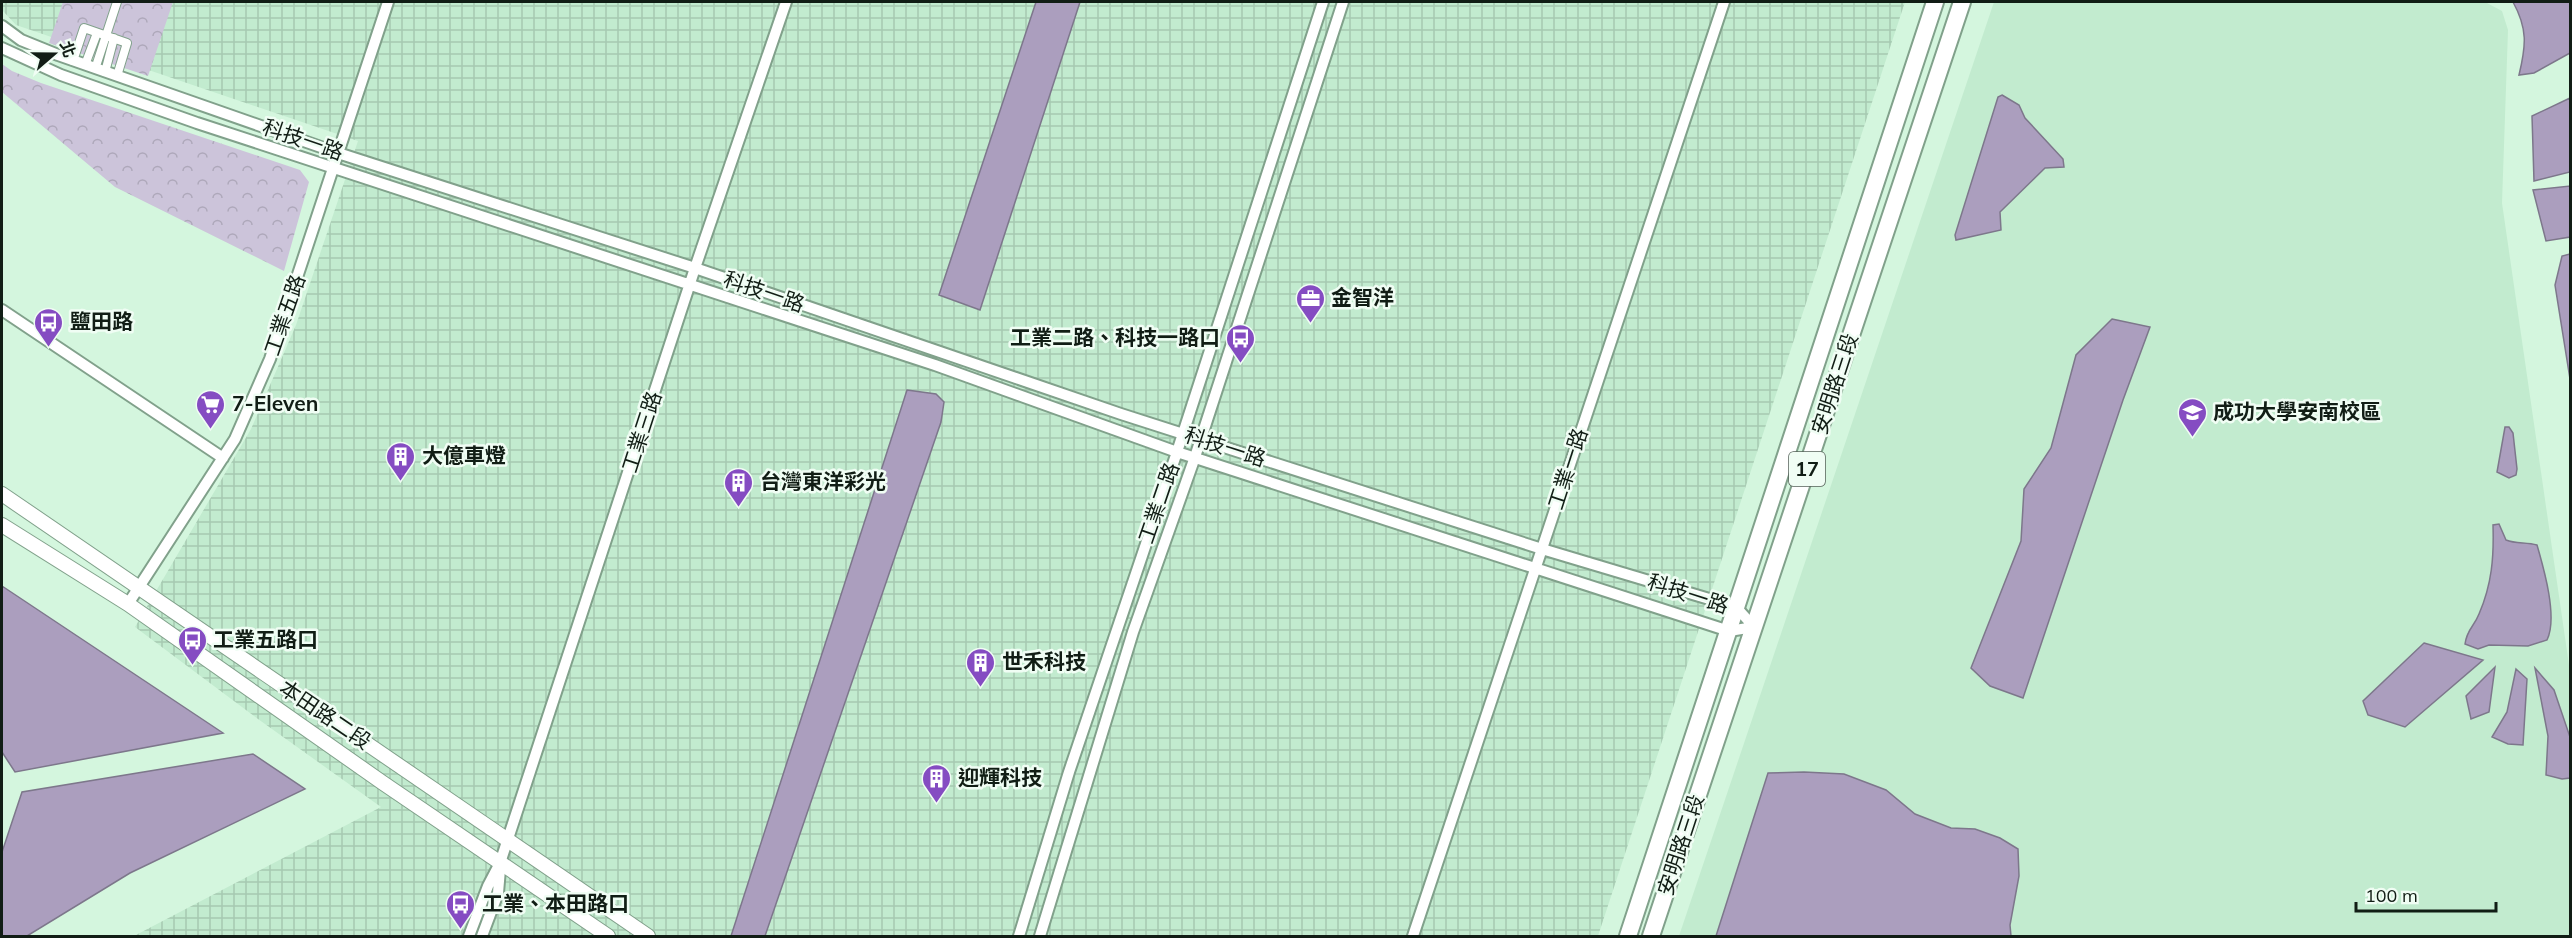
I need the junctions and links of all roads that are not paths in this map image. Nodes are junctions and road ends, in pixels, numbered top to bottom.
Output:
1 (117, 2) edge
2 (388, 2) edge
3 (786, 2) edge
4 (1323, 2) edge
5 (1343, 2) edge
6 (1724, 2) edge
7 (1935, 2) edge
8 (1962, 2) edge
9 (2, 26) edge
10 (97, 33) junction
11 (105, 36) junction
12 (114, 38) junction
13 (2, 48) edge
14 (73, 61) junction
15 (97, 63) dead end
16 (85, 65) junction
17 (105, 72) junction
18 (117, 76) junction
19 (338, 153) junction
20 (332, 167) junction
21 (695, 268) junction
22 (690, 286) junction
23 (2, 310) edge
24 (1182, 433) junction
25 (1202, 438) junction
26 (1177, 452) junction
27 (1196, 457) junction
28 (223, 458) junction
29 (2, 494) edge
30 (2, 525) edge
31 (1542, 549) junction
32 (1535, 569) junction
33 (138, 588) junction
34 (128, 604) junction
35 (1736, 607) junction
36 (1754, 627) junction
37 (1729, 631) junction
38 (508, 839) junction
39 (500, 863) junction
40 (469, 936) edge
41 (482, 936) edge
42 (608, 936) edge
43 (648, 936) edge
44 (1019, 936) edge
45 (1040, 936) edge
46 (1413, 936) edge
47 (1628, 936) edge
48 (1651, 936) edge

1 - 11 street
2 - 19 street, 工業五路
3 - 21 street, 工業三路
4 - 24 street, 工業二路
5 - 25 street, 工業二路
6 - 31 street, 工業一路
7 - 35 main road, 安明路三段 / 17
8 - 36 main road, 安明路三段 / 17
9 - 14 street, 科技一路
10 - 11 street
10 - 14 street
10 - 16 street
11 - 12 street
11 - 15 street
12 - 17 street
12 - 18 street
13 - 20 street, 科技一路
14 - 16 street, 科技一路
16 - 17 street, 科技一路
17 - 18 street, 科技一路
18 - 19 street, 科技一路
19 - 20 street, 工業五路
19 - 21 street, 科技一路
20 - 22 street, 科技一路
20 - 28 street, 工業五路
21 - 22 street, 工業三路
21 - 24 street, 科技一路
22 - 26 street, 科技一路
22 - 38 street, 工業三路
23 - 28 street
24 - 25 street, 科技一路
24 - 26 street, 工業二路
25 - 27 street, 工業二路
25 - 31 street, 科技一路
26 - 27 street, 科技一路
26 - 44 street, 工業二路
27 - 32 street, 科技一路
27 - 45 street, 工業二路
28 - 33 street, 工業五路
29 - 33 street, 本田路二段
30 - 34 street, 本田路二段
31 - 32 street, 工業一路
31 - 35 street, 科技一路
32 - 37 street, 科技一路
32 - 46 street, 工業一路
33 - 34 street, 工業五路
33 - 38 street, 本田路二段
34 - 39 street, 本田路二段
35 - 36 street, 科技一路
35 - 37 main road, 安明路三段 / 17
36 - 37 street, 科技一路
36 - 48 main road, 安明路三段 / 17
37 - 47 main road, 安明路三段 / 17
38 - 39 street, 工業三路
38 - 43 street, 本田路二段
39 - 40 street, 工業三路
39 - 41 street, 工業三路
39 - 42 street, 本田路二段

